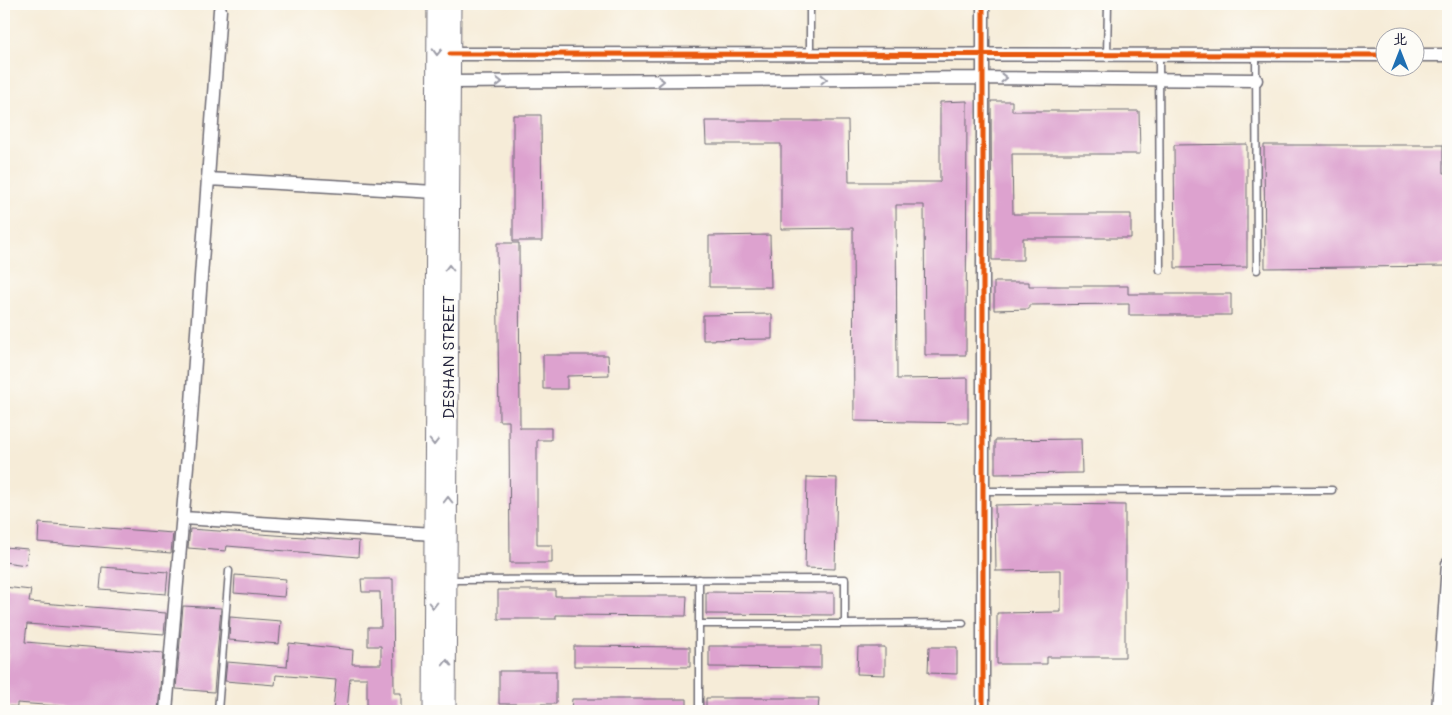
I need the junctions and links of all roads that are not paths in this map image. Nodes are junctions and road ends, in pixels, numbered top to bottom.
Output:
1 (437, 4) edge
2 (451, 4) edge
3 (810, 4) edge
4 (983, 4) edge
5 (1108, 4) edge
6 (220, 10) dead end
7 (450, 54) junction
8 (810, 54) junction
9 (983, 54) junction
10 (1107, 55) junction
11 (1159, 55) junction
12 (1256, 55) junction
13 (1374, 55) edge
14 (1424, 55) edge
15 (1448, 55) edge
16 (983, 78) junction
17 (1159, 79) junction
18 (1256, 80) junction
19 (450, 82) junction
20 (208, 179) junction
21 (435, 192) junction
22 (1160, 270) dead end
23 (1257, 270) dead end
24 (1332, 490) dead end
25 (983, 491) junction
26 (183, 518) junction
27 (434, 534) junction
28 (1448, 564) edge
29 (229, 570) dead end
30 (700, 579) junction
31 (447, 580) junction
32 (963, 623) dead end
33 (699, 624) junction
34 (845, 624) junction
35 (166, 711) edge
36 (218, 711) edge
37 (433, 711) edge
38 (446, 711) edge
39 (699, 711) edge
40 (983, 711) edge
41 (1438, 711) edge

1 -> 21 main road, DESHAN STREET
2 - 7 main road, DESHAN STREET
3 - 8 lane
4 - 9 street
5 - 10 lane
6 - 20 street
7 - 8 street
7 - 19 main road, DESHAN STREET
8 - 9 street
9 - 10 street
9 - 16 street
10 - 11 street
11 - 12 street
11 - 17 lane
12 - 13 street
12 - 18 lane
14 - 15 street
16 -> 17 street
19 -> 16 street
16 - 25 street
17 - 18 street
17 - 22 lane
18 - 23 lane
31 -> 19 main road, DESHAN STREET
20 - 21 street
20 - 26 street
21 -> 27 main road, DESHAN STREET
24 - 25 lane
25 - 40 street
26 - 27 street
26 - 35 street
27 -> 37 main road, DESHAN STREET
28 - 41 street
29 - 36 lane
30 - 31 lane
30 - 33 lane
30 - 34 lane
38 -> 31 main road, DESHAN STREET
32 - 34 lane
33 - 34 lane
33 - 39 lane

